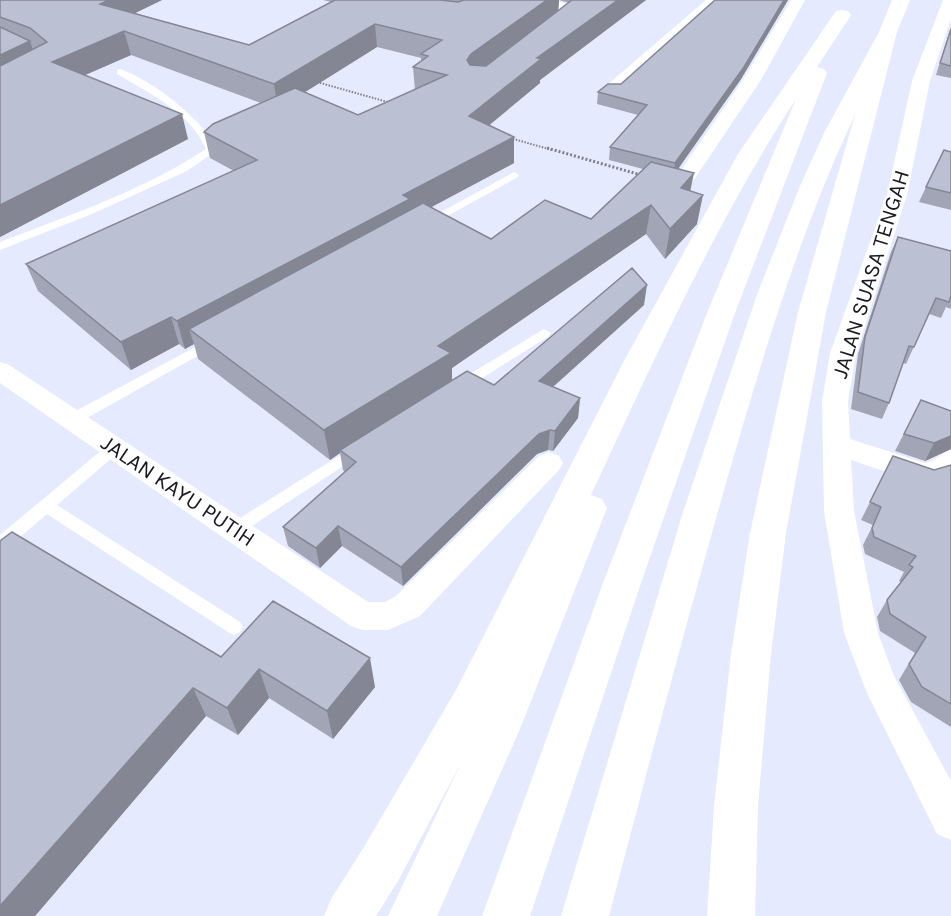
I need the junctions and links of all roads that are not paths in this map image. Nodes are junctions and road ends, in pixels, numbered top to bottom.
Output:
1 (539, 0) edge
2 (715, 0) edge
3 (798, 0) edge
4 (901, 0) edge
5 (950, 0) edge
6 (846, 7) edge
7 (947, 24) edge
8 (888, 32) junction
9 (545, 34) edge
10 (120, 72) dead end
11 (612, 90) edge
12 (514, 175) dead end
13 (677, 183) edge
14 (420, 227) edge
15 (0, 246) edge
16 (695, 256) junction
17 (544, 333) dead end
18 (220, 338) edge
19 (0, 372) edge
20 (445, 395) edge
21 (73, 419) junction
22 (366, 444) edge
23 (838, 445) junction
24 (114, 448) junction
25 (951, 460) edge
26 (549, 463) dead end
27 (46, 505) junction
28 (235, 529) junction
29 (0, 544) edge
30 (234, 627) dead end
31 (951, 820) edge
32 (348, 916) edge
33 (412, 916) edge
34 (506, 916) edge
35 (585, 916) edge
36 (731, 916) edge

1 - 9 street
2 - 11 street
3 - 13 street
4 - 8 highway
5 - 7 street, JALAN SUASA TENGAH
6 - 16 highway
6 - 34 highway
7 - 23 street, JALAN SUASA TENGAH
8 - 35 highway
8 - 36 highway
10 - 15 lane
12 - 14 lane
16 - 32 highway
16 - 33 highway
17 - 20 lane
18 - 21 lane
19 - 21 street, JALAN KAYU PUTIH
21 - 24 street, JALAN KAYU PUTIH
22 - 28 lane
23 - 25 street
23 - 31 street, JALAN SUASA TENGAH
24 - 27 lane
24 - 28 street, JALAN KAYU PUTIH
26 - 28 street, JALAN KAYU PUTIH
27 - 29 lane
27 - 30 lane

